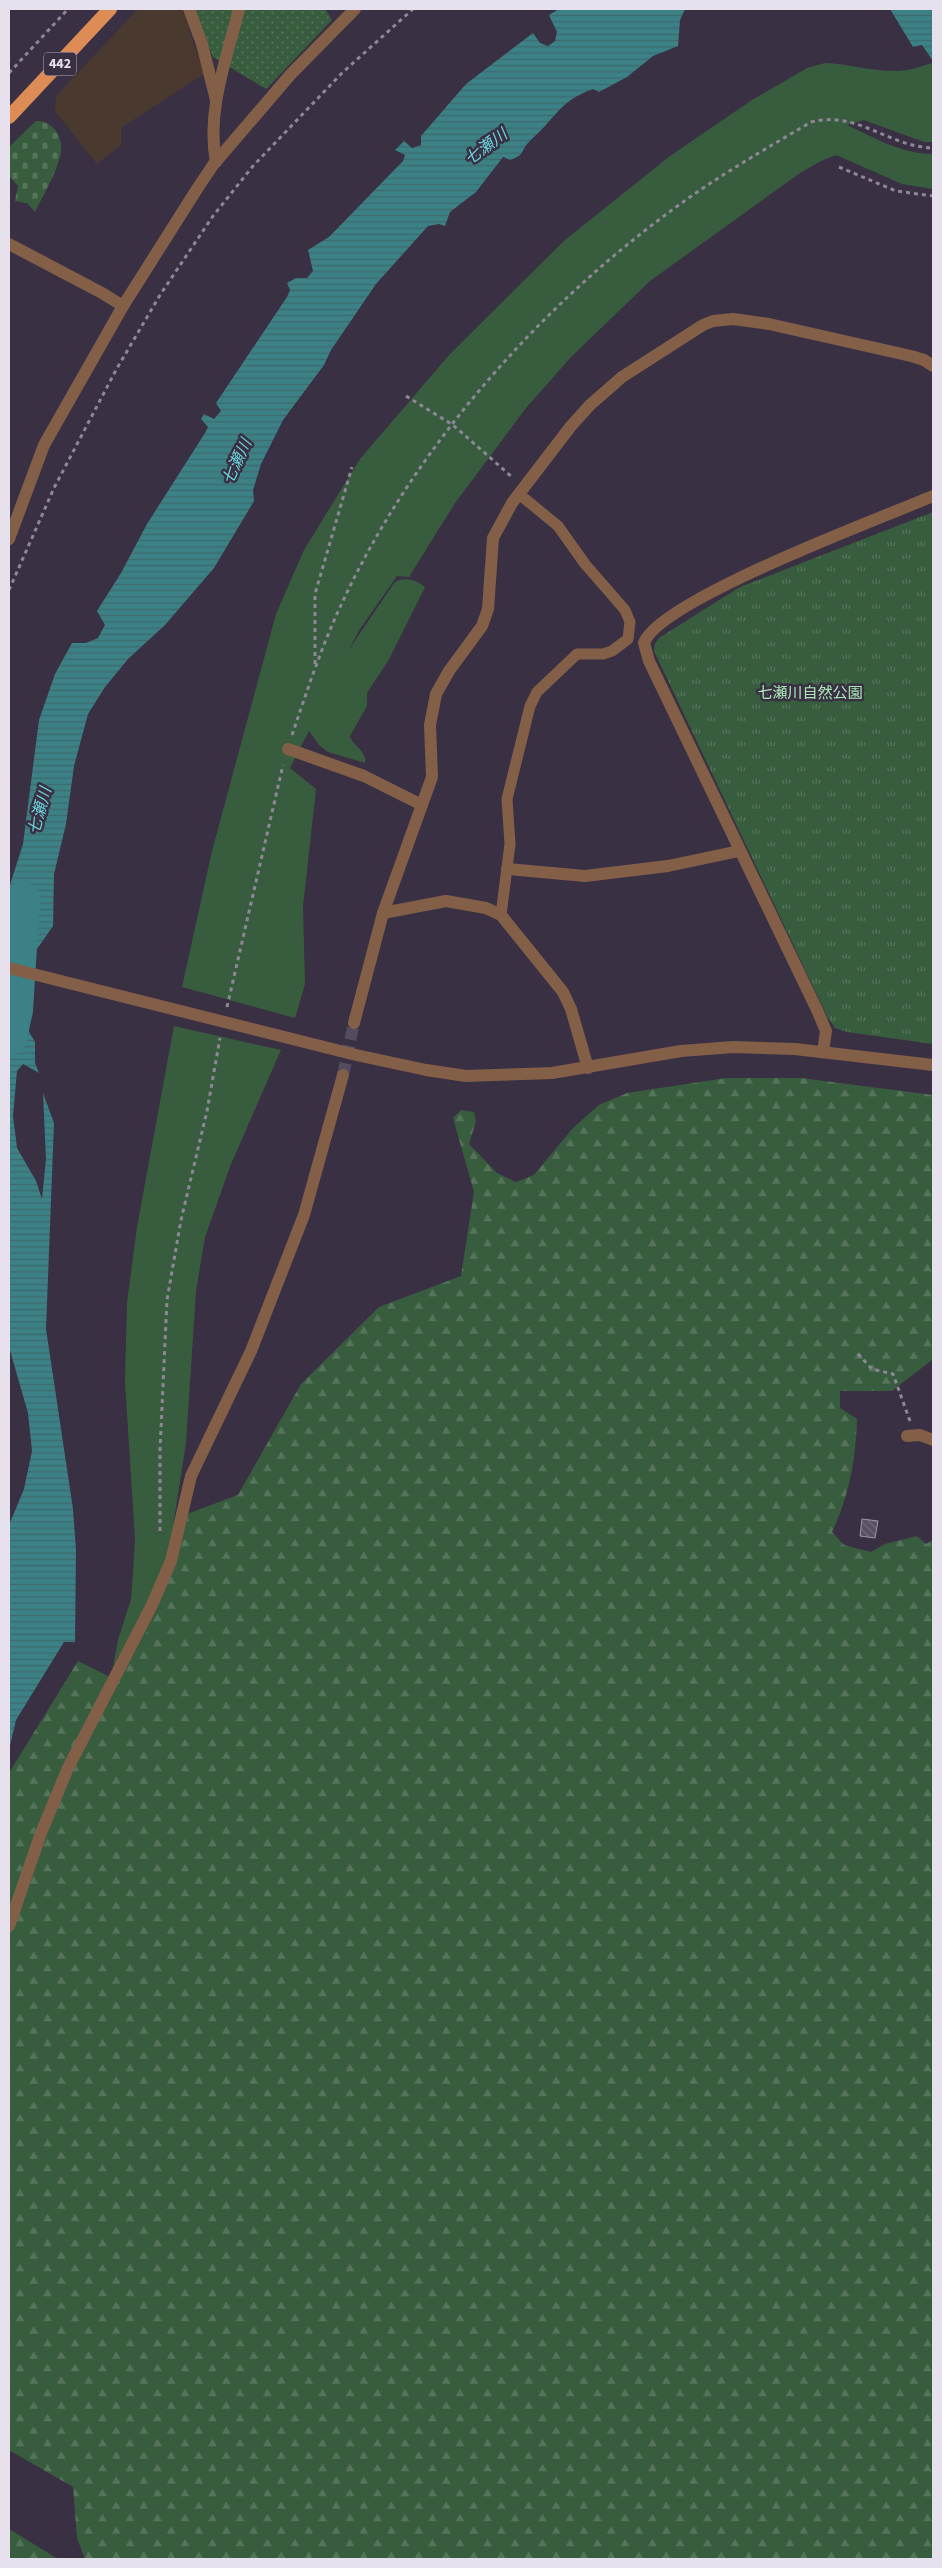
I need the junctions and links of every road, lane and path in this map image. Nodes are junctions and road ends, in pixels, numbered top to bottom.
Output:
1 (68, 9) edge
2 (110, 9) edge
3 (189, 9) edge
4 (239, 9) edge
5 (355, 9) edge
6 (413, 9) edge
7 (9, 73) edge
8 (216, 103) junction
9 (9, 117) edge
10 (933, 148) edge
11 (216, 162) junction
12 (839, 167) dead end
13 (933, 196) edge
14 (9, 244) edge
15 (123, 306) junction
16 (932, 364) edge
17 (406, 396) dead end
18 (453, 426) junction
19 (352, 467) dead end
20 (522, 491) junction
21 (933, 496) edge
22 (9, 539) edge
23 (9, 590) edge
24 (628, 639) junction
25 (644, 643) junction
26 (315, 668) junction
27 (288, 749) junction
28 (422, 805) junction
29 (739, 851) junction
30 (507, 869) junction
31 (382, 913) junction
32 (501, 915) junction
33 (9, 968) edge
34 (227, 1009) dead end
35 (354, 1023) tunnel mouth
36 (220, 1034) dead end
37 (824, 1052) junction
38 (933, 1065) edge
39 (588, 1068) junction
40 (343, 1074) tunnel mouth
41 (858, 1354) dead end
42 (911, 1436) joint
43 (933, 1440) edge
44 (160, 1535) dead end
45 (9, 1926) edge

1 - 7 path
2 - 9 highway, 442
3 - 8 street
4 - 8 street
5 - 11 street
6 - 23 path
8 - 11 street
10 - 18 path
11 - 15 street
12 - 13 path
14 - 15 street
15 - 22 street
16 - 20 street
17 - 18 path
18 - 20 path
18 - 26 path
19 - 26 path
20 - 24 lane
20 - 28 street
21 - 25 street
24 - 25 lane
24 - 30 lane
25 - 29 street
26 - 27 path
27 - 28 street
27 - 34 path
28 - 31 street
29 - 30 street
29 - 37 street
30 - 32 lane
31 - 32 street
31 - 35 street
32 - 39 street
33 - 39 street
36 - 44 path
37 - 38 street
37 - 39 street
40 - 45 street
41 - 42 path
42 - 43 street

